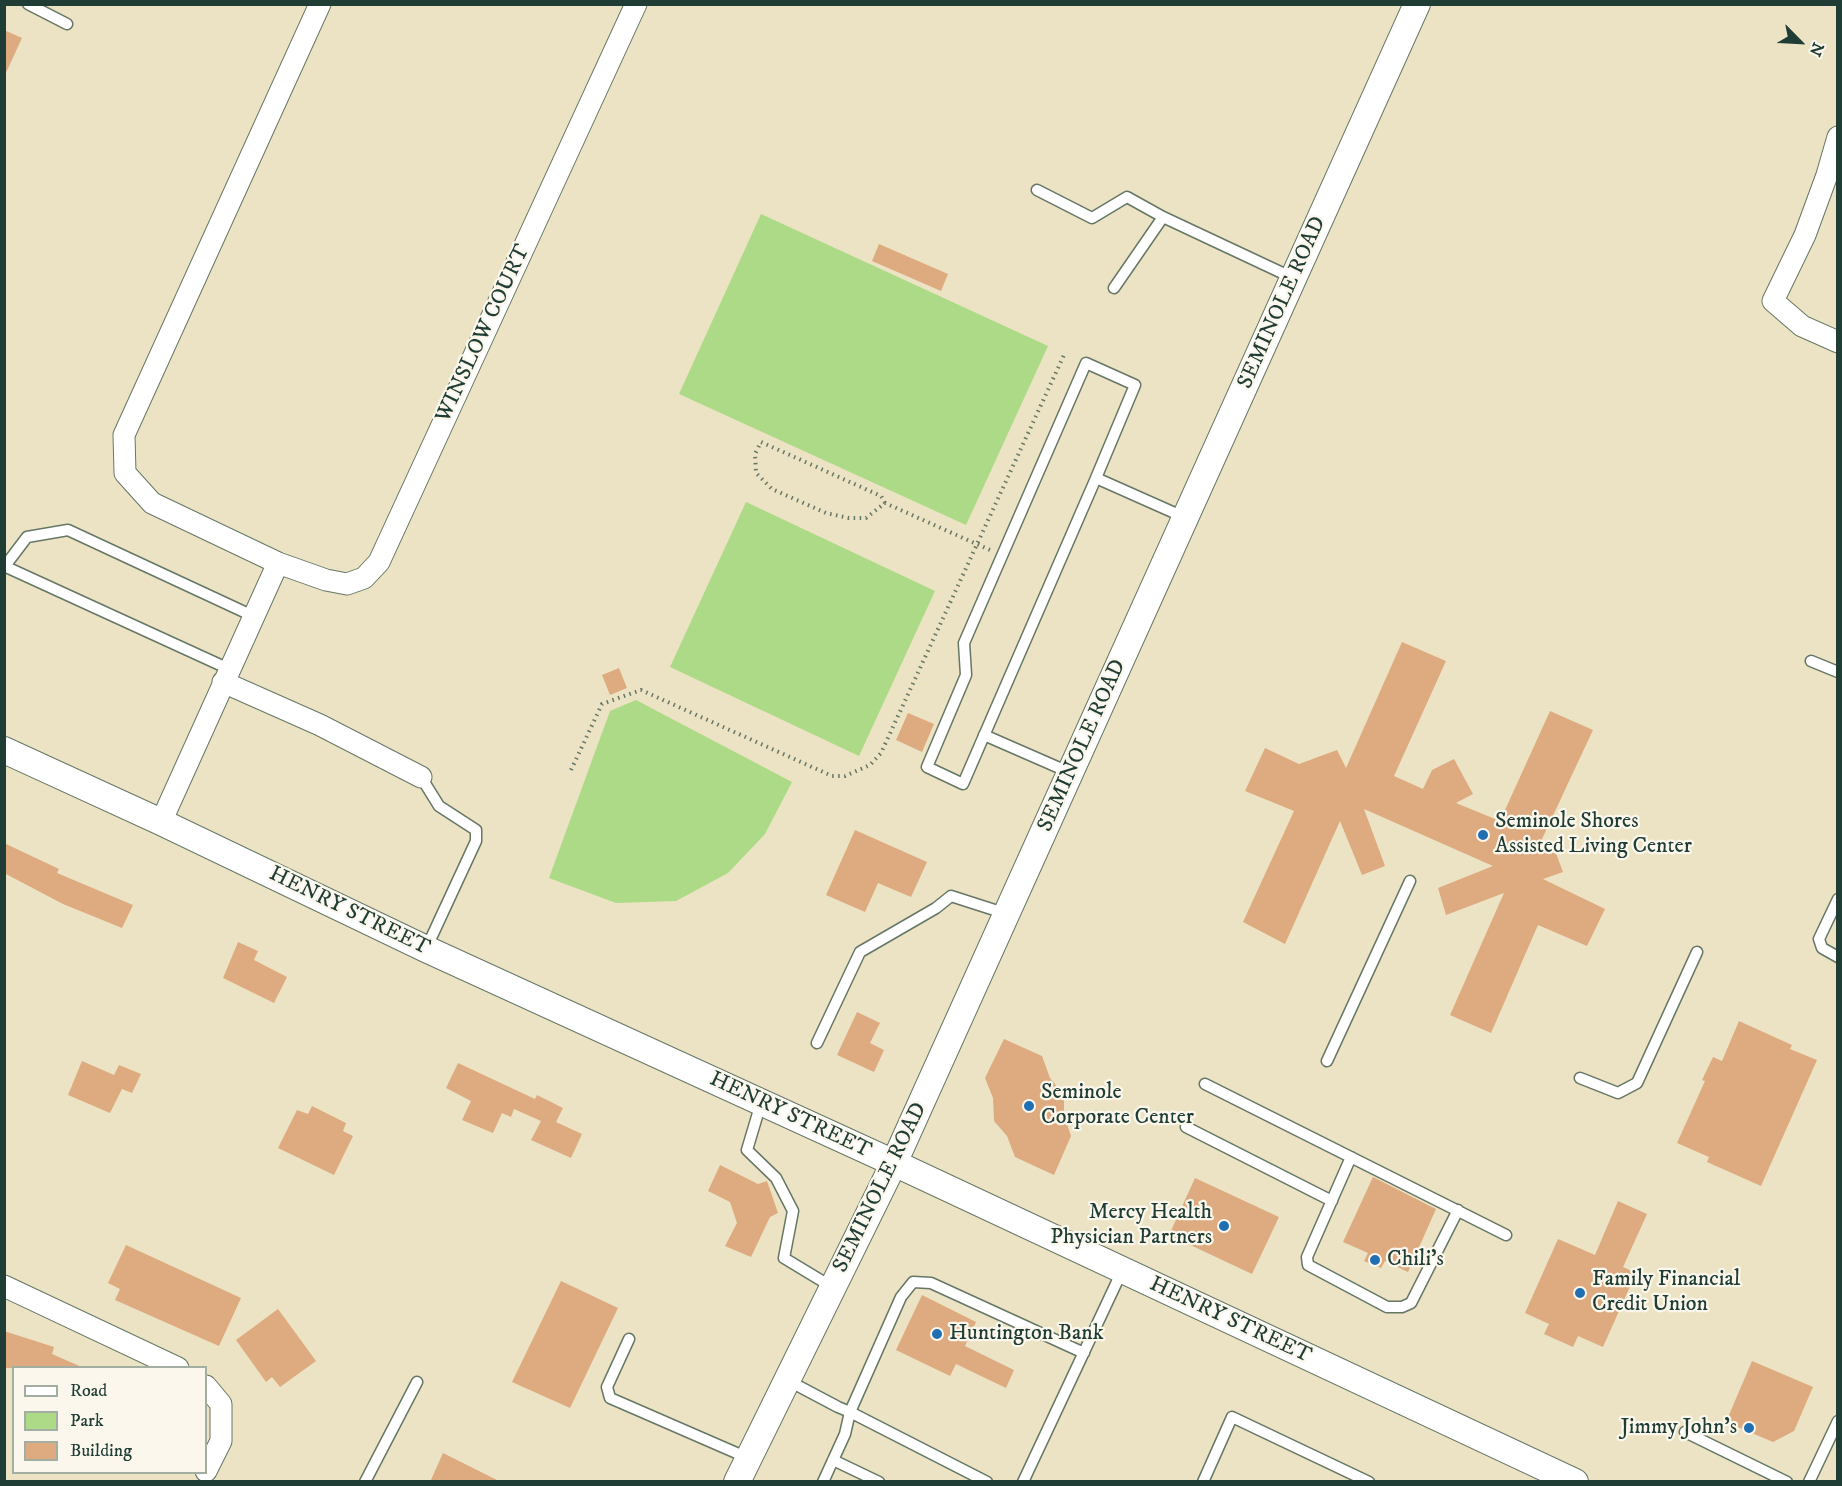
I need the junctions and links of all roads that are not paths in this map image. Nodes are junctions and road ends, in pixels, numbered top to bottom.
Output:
1 (28, 4) edge
2 (320, 4) edge
3 (636, 4) edge
4 (1417, 4) edge
5 (67, 24) dead end
6 (1838, 137) edge
7 (1036, 190) dead end
8 (1163, 217) junction
9 (1294, 279) junction
10 (1114, 288) dead end
11 (1838, 342) edge
12 (1096, 478) junction
13 (1186, 518) junction
14 (278, 563) junction
15 (5, 566) edge
16 (254, 616) junction
17 (1811, 661) dead end
18 (1838, 672) edge
19 (226, 676) junction
20 (984, 735) junction
21 (4, 750) edge
22 (1071, 773) junction
23 (421, 777) joint
24 (161, 822) junction
25 (1410, 881) dead end
26 (1838, 899) edge
27 (1008, 914) junction
28 (426, 949) junction
29 (1697, 952) dead end
30 (1838, 957) edge
31 (817, 1044) dead end
32 (1327, 1061) dead end
33 (1580, 1078) dead end
34 (1205, 1084) dead end
35 (761, 1103) junction
36 (1186, 1127) dead end
37 (1351, 1157) junction
38 (894, 1163) junction
39 (1332, 1201) junction
40 (1458, 1210) junction
41 (1506, 1235) dead end
42 (1122, 1271) junction
43 (4, 1286) edge
44 (832, 1288) junction
45 (629, 1339) dead end
46 (1084, 1353) junction
47 (174, 1366) edge
48 (787, 1380) junction
49 (417, 1382) dead end
50 (207, 1387) edge
51 (850, 1412) junction
52 (1838, 1421) edge
53 (1685, 1432) dead end
54 (748, 1458) junction
55 (833, 1460) junction
56 (207, 1468) edge
57 (365, 1482) edge
58 (737, 1482) edge
59 (823, 1482) edge
60 (879, 1482) edge
61 (987, 1482) edge
62 (1023, 1482) edge
63 (1203, 1482) edge
64 (1369, 1482) edge
65 (1575, 1482) edge
66 (1787, 1482) edge
67 (1809, 1482) edge

1 - 5 lane
2 - 14 street, WINSLOW COURT
3 - 14 street, WINSLOW COURT
4 - 9 street, SEMINOLE ROAD
6 - 11 street
7 - 8 lane
8 - 9 lane
8 - 10 lane
9 - 13 street, SEMINOLE ROAD
12 - 13 lane
12 - 20 lane
12 - 20 lane
13 - 22 street, SEMINOLE ROAD
14 - 16 street
15 - 16 lane
15 - 19 lane
16 - 19 street
17 - 18 lane
19 - 23 street
19 - 24 street
20 - 22 lane
21 - 24 street, HENRY STREET
22 - 27 street, SEMINOLE ROAD
23 - 28 lane
24 - 28 street, HENRY STREET
25 - 32 lane
26 - 30 lane
27 - 31 lane
27 - 38 street, SEMINOLE ROAD
28 - 35 street, HENRY STREET
29 - 33 lane
34 - 37 lane
35 - 38 street, HENRY STREET
35 - 44 lane
36 - 39 lane
37 - 39 lane
37 - 40 lane
38 - 42 street, HENRY STREET
38 - 44 street, SEMINOLE ROAD
39 - 40 lane
40 - 41 lane
42 - 46 lane
42 - 65 street, HENRY STREET
43 - 47 street
44 - 48 street, SEMINOLE ROAD
45 - 54 lane
46 - 51 lane
46 - 62 lane
48 - 51 lane
48 - 54 street, SEMINOLE ROAD
49 - 57 lane
50 - 56 street
51 - 55 lane
51 - 61 lane
52 - 67 lane
53 - 66 lane
54 - 58 street, SEMINOLE ROAD
55 - 59 lane
55 - 60 lane
63 - 64 lane

